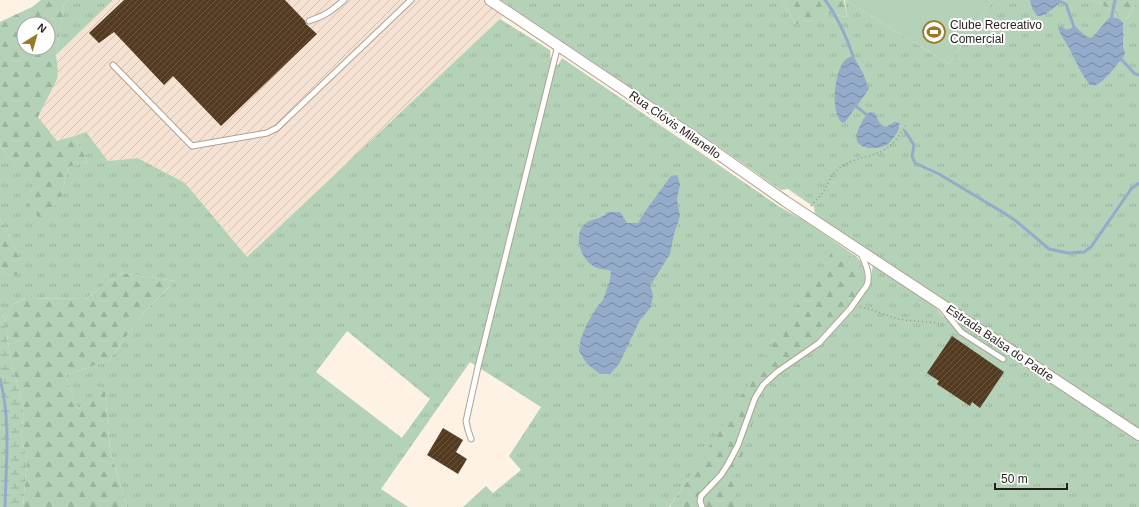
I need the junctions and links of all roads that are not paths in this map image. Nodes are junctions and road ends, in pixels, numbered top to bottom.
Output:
1 (344, 0) edge
2 (411, 0) edge
3 (490, 0) edge
4 (309, 21) dead end
5 (558, 45) junction
6 (113, 65) dead end
7 (860, 250) junction
8 (939, 302) junction
9 (1003, 360) dead end
10 (1139, 435) edge
11 (471, 439) dead end
12 (702, 507) edge

1 - 4 lane
2 - 6 lane
3 - 5 street, Rua Clóvis Milanello
5 - 7 street, Rua Clóvis Milanello
5 - 11 lane
7 - 8 street, Estrada Balsa do Padre
7 - 12 lane
8 - 9 lane
8 - 10 street, Estrada Balsa do Padre

